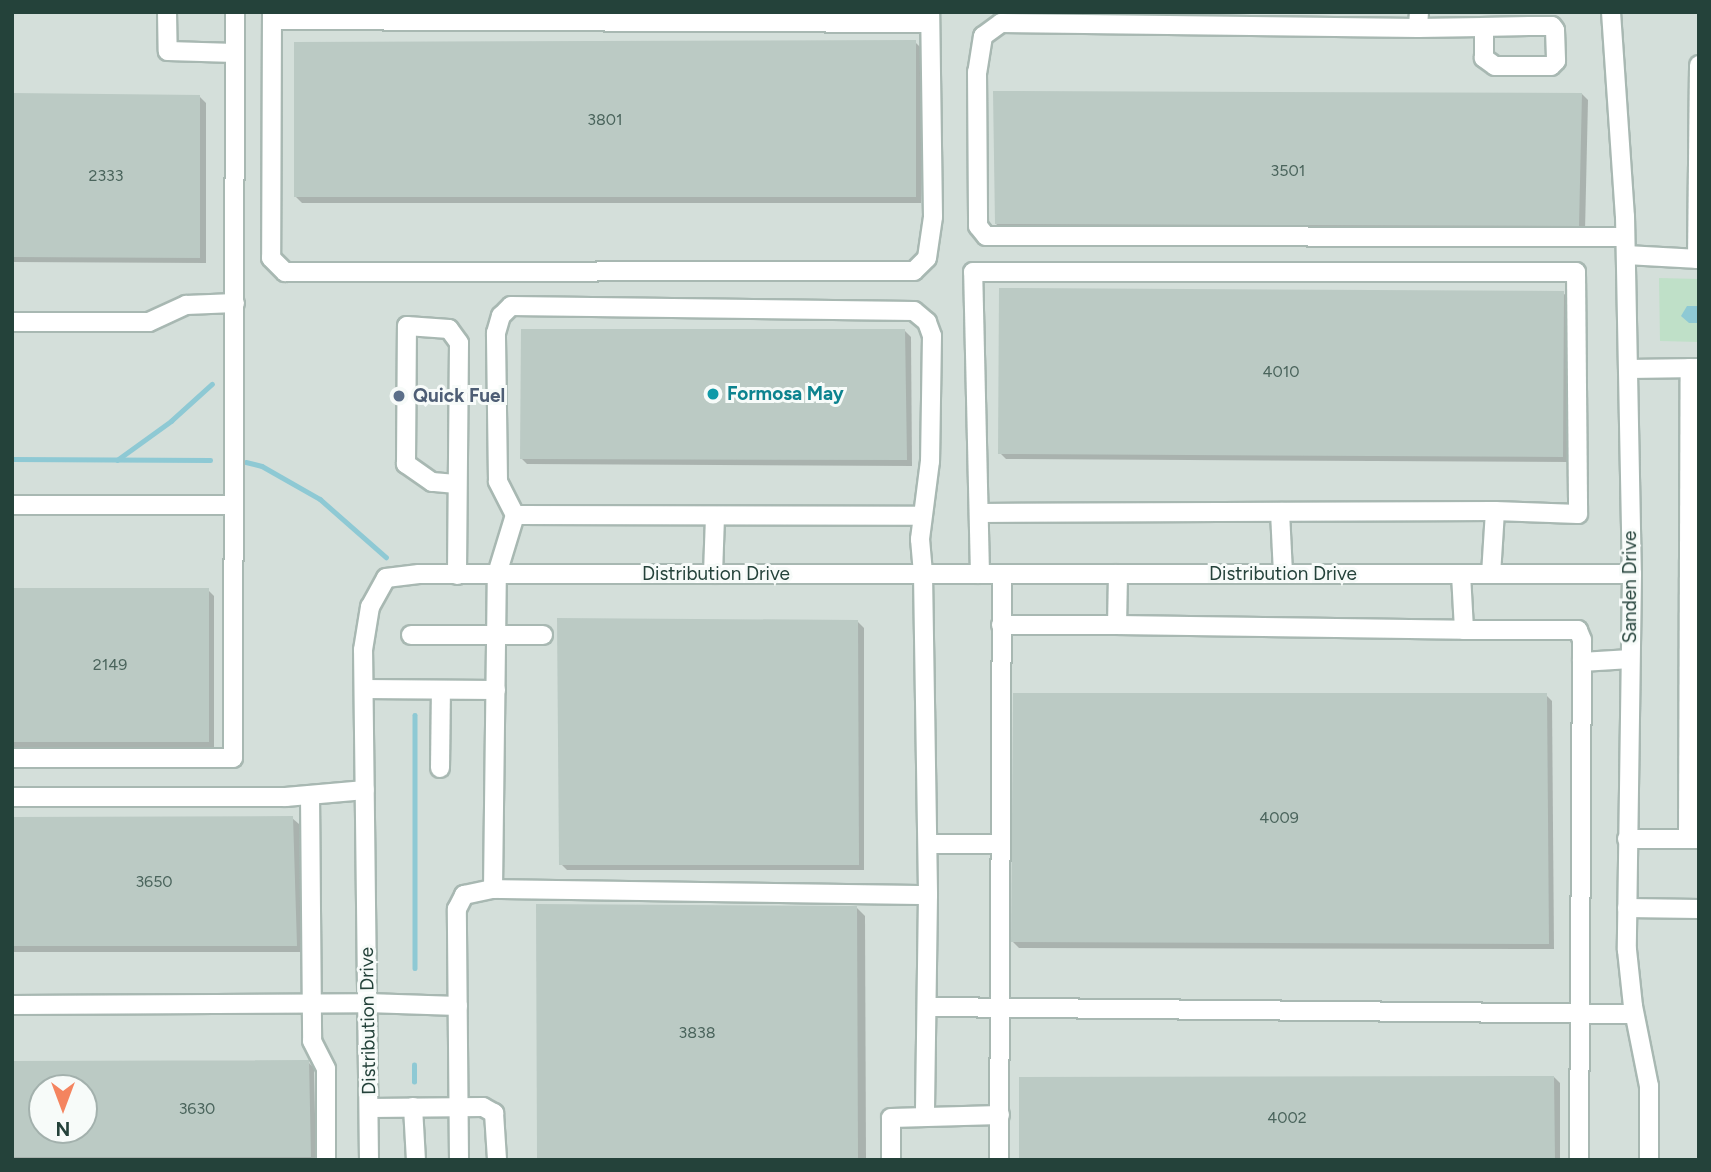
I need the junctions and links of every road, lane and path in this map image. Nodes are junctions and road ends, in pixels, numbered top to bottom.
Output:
1 (167, 12) edge
2 (235, 12) edge
3 (1611, 12) edge
4 (272, 16) edge
5 (607, 17) edge
6 (930, 18) edge
7 (1083, 18) edge
8 (1418, 20) edge
9 (1484, 27) dead end
10 (235, 53) junction
11 (1699, 65) edge
12 (1625, 246) junction
13 (1698, 259) edge
14 (235, 303) junction
15 (12, 323) edge
16 (1694, 368) edge
17 (1628, 369) junction
18 (1694, 413) edge
19 (456, 484) junction
20 (12, 505) edge
21 (233, 505) junction
22 (1495, 511) junction
23 (1280, 512) junction
24 (979, 513) junction
25 (515, 515) junction
26 (921, 516) junction
27 (715, 518) junction
28 (923, 574) junction
29 (457, 575) junction
30 (497, 575) junction
31 (713, 575) junction
32 (980, 575) junction
33 (1002, 575) junction
34 (1118, 575) junction
35 (1283, 575) junction
36 (1461, 575) junction
37 (1491, 575) junction
38 (1632, 575) junction
39 (1001, 625) junction
40 (1117, 625) junction
41 (1464, 630) junction
42 (411, 635) dead end
43 (496, 635) junction
44 (543, 635) dead end
45 (1630, 659) junction
46 (1582, 662) junction
47 (364, 689) junction
48 (441, 690) junction
49 (496, 690) junction
50 (12, 758) edge
51 (1694, 766) edge
52 (440, 768) dead end
53 (365, 790) junction
54 (310, 795) junction
55 (12, 797) edge
56 (1694, 808) edge
57 (1627, 839) junction
58 (1694, 839) edge
59 (929, 844) junction
60 (1001, 844) junction
61 (493, 889) junction
62 (929, 895) junction
63 (1627, 908) junction
64 (1699, 909) edge
65 (367, 1003) junction
66 (311, 1004) junction
67 (12, 1005) edge
68 (458, 1006) junction
69 (927, 1007) junction
70 (1000, 1007) junction
71 (1580, 1013) junction
72 (1634, 1014) junction
73 (414, 1107) junction
74 (458, 1107) junction
75 (369, 1108) junction
76 (1000, 1115) junction
77 (925, 1117) junction
78 (326, 1160) edge
79 (369, 1160) edge
80 (416, 1160) edge
81 (459, 1160) edge
82 (497, 1160) edge
83 (891, 1160) edge
84 (999, 1160) edge
85 (1579, 1160) edge
86 (1649, 1160) edge

1 - 10 street
2 - 10 street
3 - 12 street, Sanden Drive
4 - 5 street
4 - 6 street
5 - 6 street
7 - 8 street
7 - 12 street
8 - 9 street
10 - 14 street
11 - 13 street
12 - 13 street
12 - 17 street, Sanden Drive
14 - 15 street
14 - 21 street
16 - 17 street
16 - 18 street
17 - 38 street, Sanden Drive
18 - 51 street
19 - 19 street
19 - 29 street
20 - 21 street
21 - 50 street
22 - 23 street
22 - 24 street
22 - 37 street
23 - 24 street
23 - 35 street
24 - 32 street
25 - 26 street
25 - 27 street
25 - 30 street
26 - 27 street
26 - 28 street
27 - 31 street
28 - 31 street, Distribution Drive
28 - 32 street, Distribution Drive
28 - 59 street
29 - 30 street, Distribution Drive
29 - 47 street, Distribution Drive
30 - 31 street, Distribution Drive
30 - 43 street
32 - 33 street, Distribution Drive
33 - 34 street, Distribution Drive
33 - 39 street
34 - 35 street, Distribution Drive
34 - 40 street
35 - 36 street, Distribution Drive
36 - 37 street, Distribution Drive
36 - 41 street
37 - 38 street, Distribution Drive
38 - 45 street, Sanden Drive
39 - 40 street
39 - 60 street
40 - 41 street
41 - 46 street
42 - 43 street
43 - 44 street
43 - 49 street
45 - 46 street
45 - 57 street, Sanden Drive
46 - 71 street
47 - 48 street
47 - 53 street, Distribution Drive
48 - 49 street
48 - 52 street
49 - 61 street
51 - 56 street
53 - 54 street
53 - 65 street, Distribution Drive
54 - 55 street
54 - 66 street
56 - 58 street
57 - 58 street
57 - 63 street, Sanden Drive
59 - 60 street
59 - 62 street
60 - 70 street
61 - 62 street
61 - 68 street
62 - 69 street
63 - 64 street
63 - 72 street, Sanden Drive
65 - 66 street
65 - 68 street
65 - 75 street, Distribution Drive
66 - 67 street
66 - 78 street
68 - 74 street
69 - 70 street
69 - 77 street
70 - 71 street
70 - 76 street
71 - 72 street
71 - 85 street
72 - 86 street, Sanden Drive
73 - 74 street
73 - 75 street
73 - 80 street
74 - 81 street
74 - 82 street
75 - 79 street, Distribution Drive
76 - 77 street
76 - 84 street
77 - 83 street

